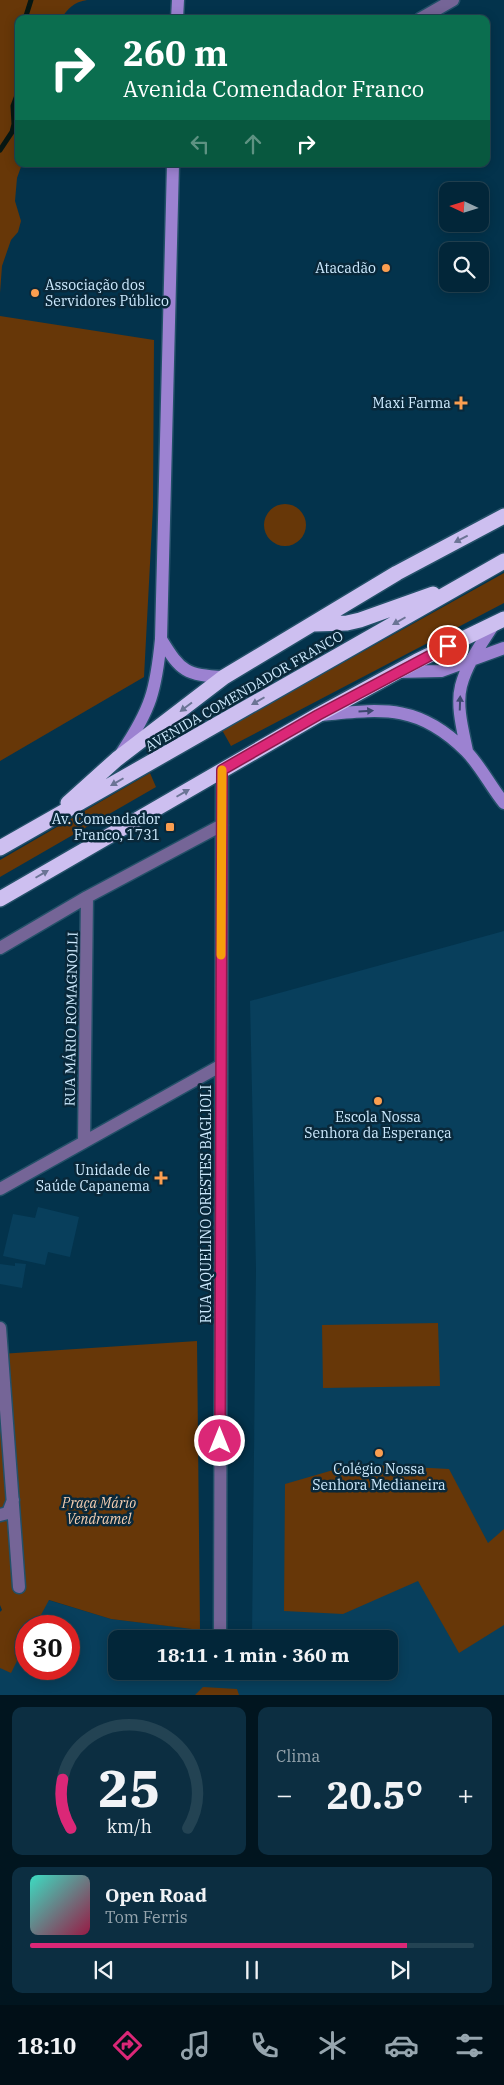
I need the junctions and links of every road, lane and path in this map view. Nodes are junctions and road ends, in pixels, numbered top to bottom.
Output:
1 (178, 0) edge
2 (453, 0) edge
3 (177, 15) edge
4 (427, 15) edge
5 (173, 167) edge
6 (504, 516) edge
7 (504, 561) edge
8 (472, 580) junction
9 (499, 621) edge
10 (314, 624) junction
11 (161, 639) junction
12 (504, 648) edge
13 (471, 662) junction
14 (397, 672) junction
15 (224, 677) junction
16 (318, 715) junction
17 (466, 752) junction
18 (117, 759) junction
19 (222, 770) junction
20 (504, 803) edge
21 (46, 823) junction
22 (222, 825) junction
23 (0, 848) edge
24 (87, 897) junction
25 (0, 899) edge
26 (0, 948) edge
27 (220, 1066) junction
28 (84, 1142) junction
29 (0, 1189) edge
30 (0, 1328) edge
31 (13, 1500) junction
32 (0, 1515) edge
33 (19, 1587) dead end
34 (220, 1630) edge

1 - 3 street
2 - 4 street
5 - 11 street
6 -> 10 highway
7 - 8 highway, AVENIDA COMENDADOR FRANCO
8 - 10 highway
8 -> 21 highway, AVENIDA COMENDADOR FRANCO
9 - 13 street
9 - 14 highway
10 - 15 highway
11 - 15 street
11 - 18 street
12 - 13 street
13 - 14 street
17 -> 13 street
14 - 16 highway
15 -> 18 highway
16 -> 17 street
16 - 19 highway
17 - 20 street
18 - 21 highway
19 - 22 street, RUA AQUELINO ORESTES BAGLIOLI
25 -> 19 highway
21 - 23 highway, AVENIDA COMENDADOR FRANCO
22 - 24 street
22 - 27 street, RUA AQUELINO ORESTES BAGLIOLI
24 - 26 street
24 - 28 street, RUA MÁRIO ROMAGNOLLI
27 - 28 street
27 - 34 street, RUA AQUELINO ORESTES BAGLIOLI
28 - 29 street
30 - 31 street
31 - 32 street
31 - 33 street

